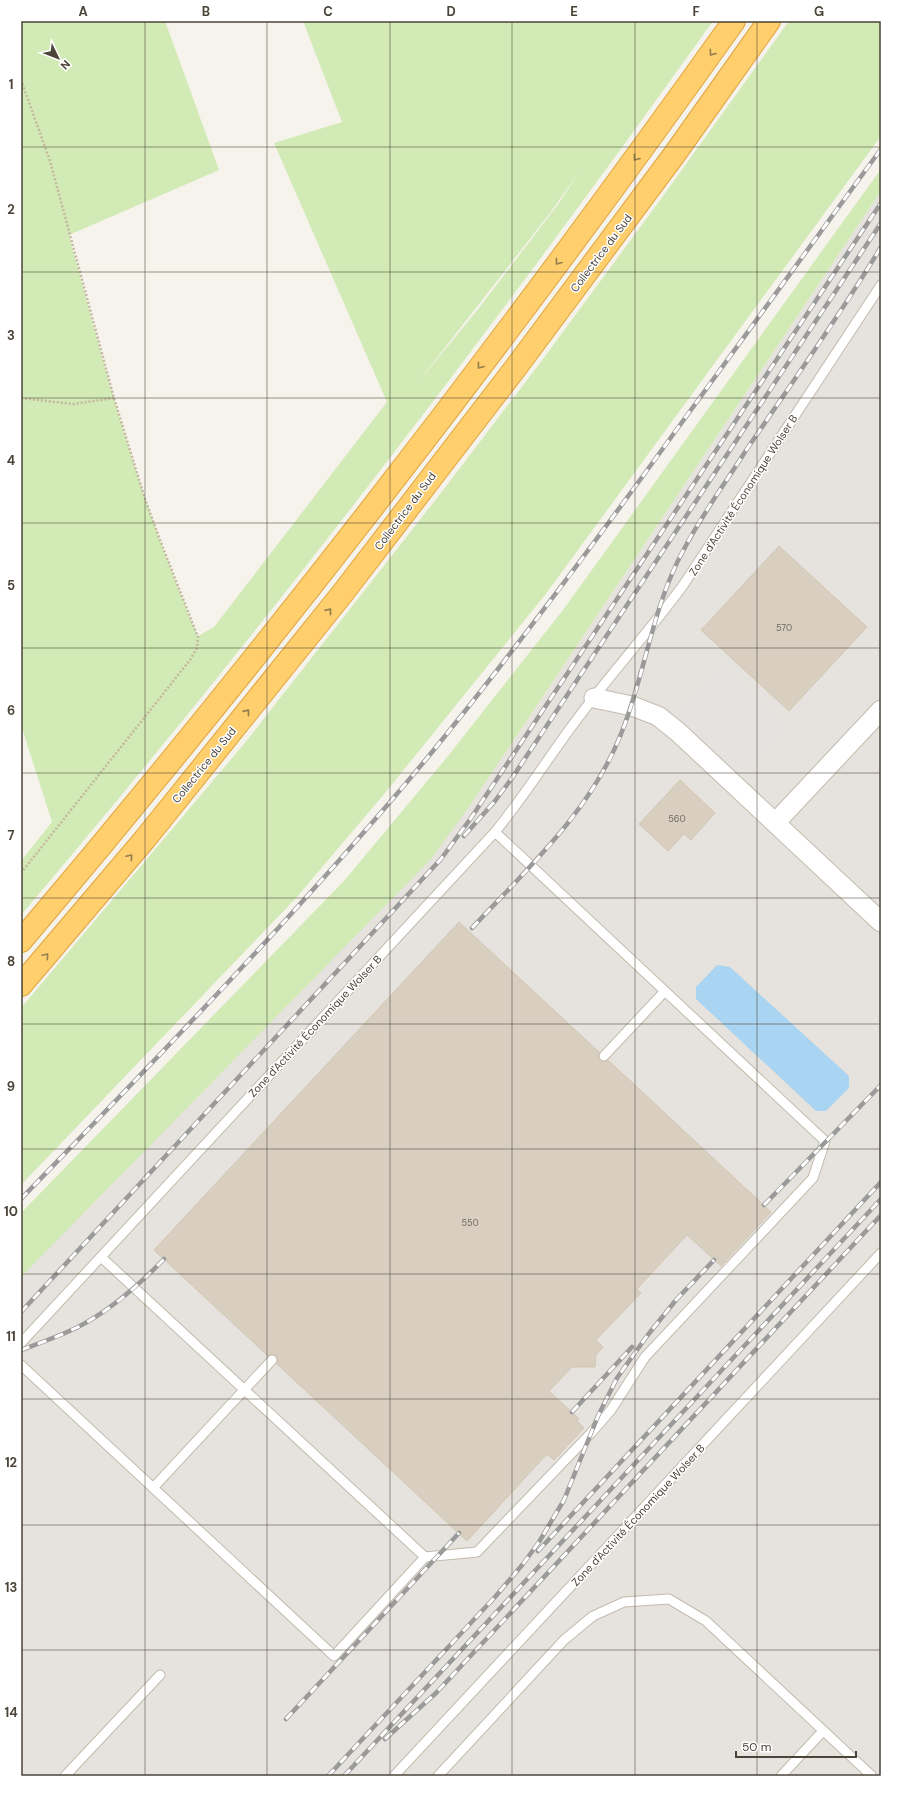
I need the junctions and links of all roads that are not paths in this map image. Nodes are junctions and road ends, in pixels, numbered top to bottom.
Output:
1 (734, 21) edge
2 (769, 21) edge
3 (881, 284) edge
4 (594, 698) junction
5 (881, 710) edge
6 (775, 823) junction
7 (495, 832) junction
8 (881, 922) edge
9 (21, 941) edge
10 (21, 985) edge
11 (665, 991) junction
12 (604, 1056) dead end
13 (881, 1253) edge
14 (101, 1257) junction
15 (21, 1343) edge
16 (272, 1360) dead end
17 (21, 1365) edge
18 (244, 1390) junction
19 (153, 1488) junction
20 (425, 1557) junction
21 (160, 1675) dead end
22 (823, 1731) junction
23 (65, 1776) edge
24 (394, 1776) edge
25 (438, 1776) edge
26 (781, 1776) edge
27 (872, 1776) edge

1 -> 9 highway
10 -> 2 highway, Collectrice du Sud
3 - 4 lane, Zone d'Activité Économique Wolser B
4 - 6 street
4 - 7 lane, Zone d'Activité Économique Wolser B
5 - 6 street
6 - 8 street
7 - 11 lane
7 - 14 lane, Zone d'Activité Économique Wolser B
11 - 12 lane
11 - 20 lane
13 - 24 lane, Zone d'Activité Économique Wolser B
14 - 15 lane, Zone d'Activité Économique Wolser B
14 - 18 lane
16 - 18 lane
17 - 19 lane
18 - 19 lane
18 - 20 lane
19 - 20 lane
21 - 23 lane
22 - 25 lane
22 - 26 lane
22 - 27 lane

